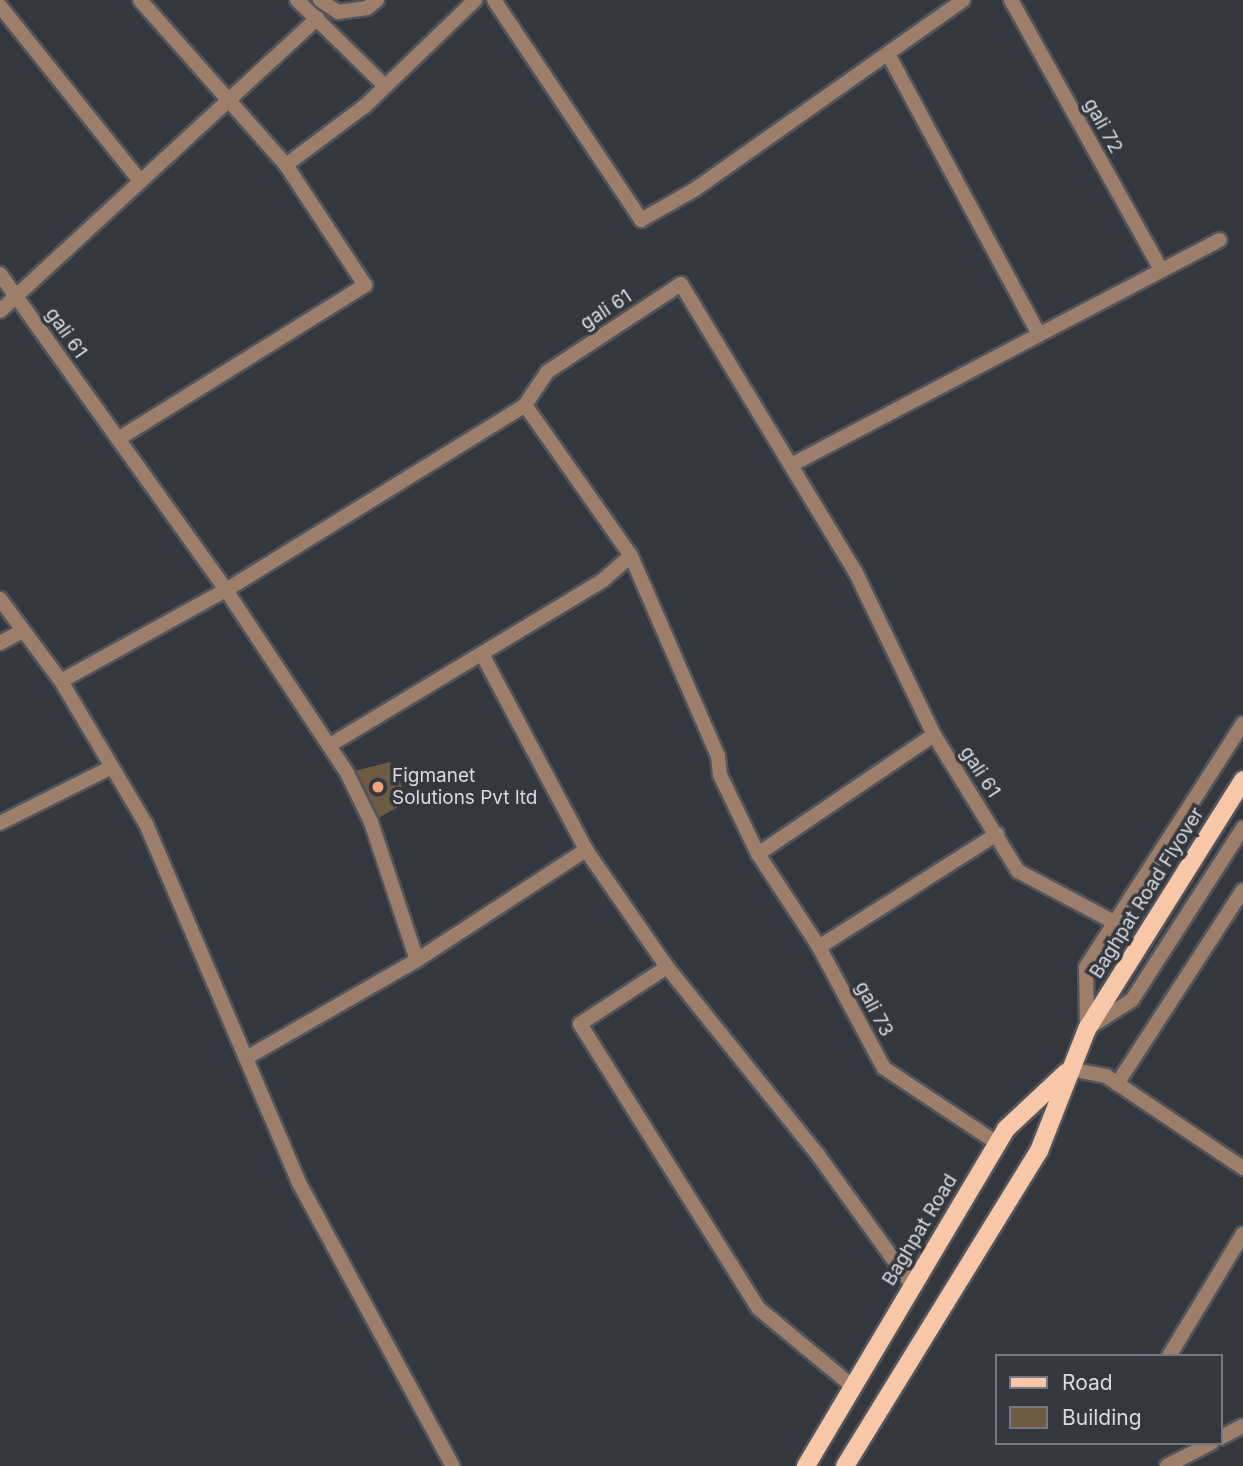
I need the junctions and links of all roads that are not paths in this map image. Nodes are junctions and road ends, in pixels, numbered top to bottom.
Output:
1 (140, 0) edge
2 (297, 0) edge
3 (320, 0) edge
4 (377, 0) edge
5 (475, 0) edge
6 (494, 0) edge
7 (963, 0) edge
8 (1011, 0) edge
9 (0, 6) edge
10 (317, 18) junction
11 (888, 54) junction
12 (384, 85) junction
13 (229, 99) junction
14 (286, 165) junction
15 (140, 181) junction
16 (1219, 240) dead end
17 (1161, 270) junction
18 (0, 274) edge
19 (16, 295) junction
20 (0, 311) edge
21 (1039, 335) junction
22 (525, 405) junction
23 (118, 439) junction
24 (790, 465) junction
25 (631, 556) junction
26 (226, 590) junction
27 (0, 599) edge
28 (23, 631) junction
29 (0, 643) edge
30 (482, 654) junction
31 (61, 681) junction
32 (1243, 723) edge
33 (934, 735) junction
34 (330, 745) junction
35 (112, 767) junction
36 (1243, 780) edge
37 (0, 824) edge
38 (1243, 828) edge
39 (997, 834) junction
40 (586, 850) junction
41 (758, 854) junction
42 (1243, 890) edge
43 (1114, 922) junction
44 (819, 947) junction
45 (417, 960) junction
46 (667, 967) junction
47 (1087, 1029) junction
48 (246, 1058) junction
49 (1070, 1069) junction
50 (1117, 1084) junction
51 (997, 1143) junction
52 (1243, 1168) edge
53 (1243, 1234) edge
54 (912, 1285) junction
55 (1170, 1354) edge
56 (853, 1387) junction
57 (1243, 1426) edge
58 (1222, 1437) edge
59 (1206, 1445) edge
60 (453, 1466) edge
61 (806, 1466) edge
62 (845, 1466) edge
63 (1167, 1466) edge

1 - 13 street
2 - 10 street
3 - 4 street
5 - 12 street
6 - 11 street
7 - 11 street
8 - 17 street, gali 72
9 - 15 street
10 - 12 street
10 - 13 street
11 - 21 street
12 - 14 street
13 - 14 street
13 - 15 street
14 - 23 street
15 - 19 street
16 - 17 street
17 - 21 street
18 - 19 street, gali 61
19 - 20 street
19 - 23 street, gali 61
21 - 24 street
22 - 24 street, gali 61
22 - 25 street, gali 73
22 - 26 street, gali 61
23 - 26 street, gali 61
24 - 33 street, gali 61
25 - 30 street
25 - 41 street, gali 73
26 - 31 street
26 - 34 street
27 - 28 street
28 - 29 street
28 - 31 street
30 - 34 street
30 - 40 street
31 - 35 street
32 - 43 street
33 - 39 street, gali 61
33 - 41 street
34 - 45 street
35 - 37 street
35 - 48 street
36 - 47 main road, Baghpat Road Flyover
38 - 47 street
39 - 43 street, gali 61
39 - 44 street
40 - 45 street
40 - 46 street
41 - 44 street, gali 73
42 - 50 street
43 - 47 street
44 - 51 street, gali 73
45 - 48 street
46 - 54 street
46 - 56 street
47 - 49 main road, Baghpat Road
48 - 60 street
49 - 50 street
49 - 51 main road, Baghpat Road
49 - 62 main road
50 - 52 street
51 - 54 main road, Baghpat Road
53 - 55 street
54 - 56 main road, Baghpat Road
56 - 61 main road, Baghpat Road
57 - 58 street
59 - 63 street

